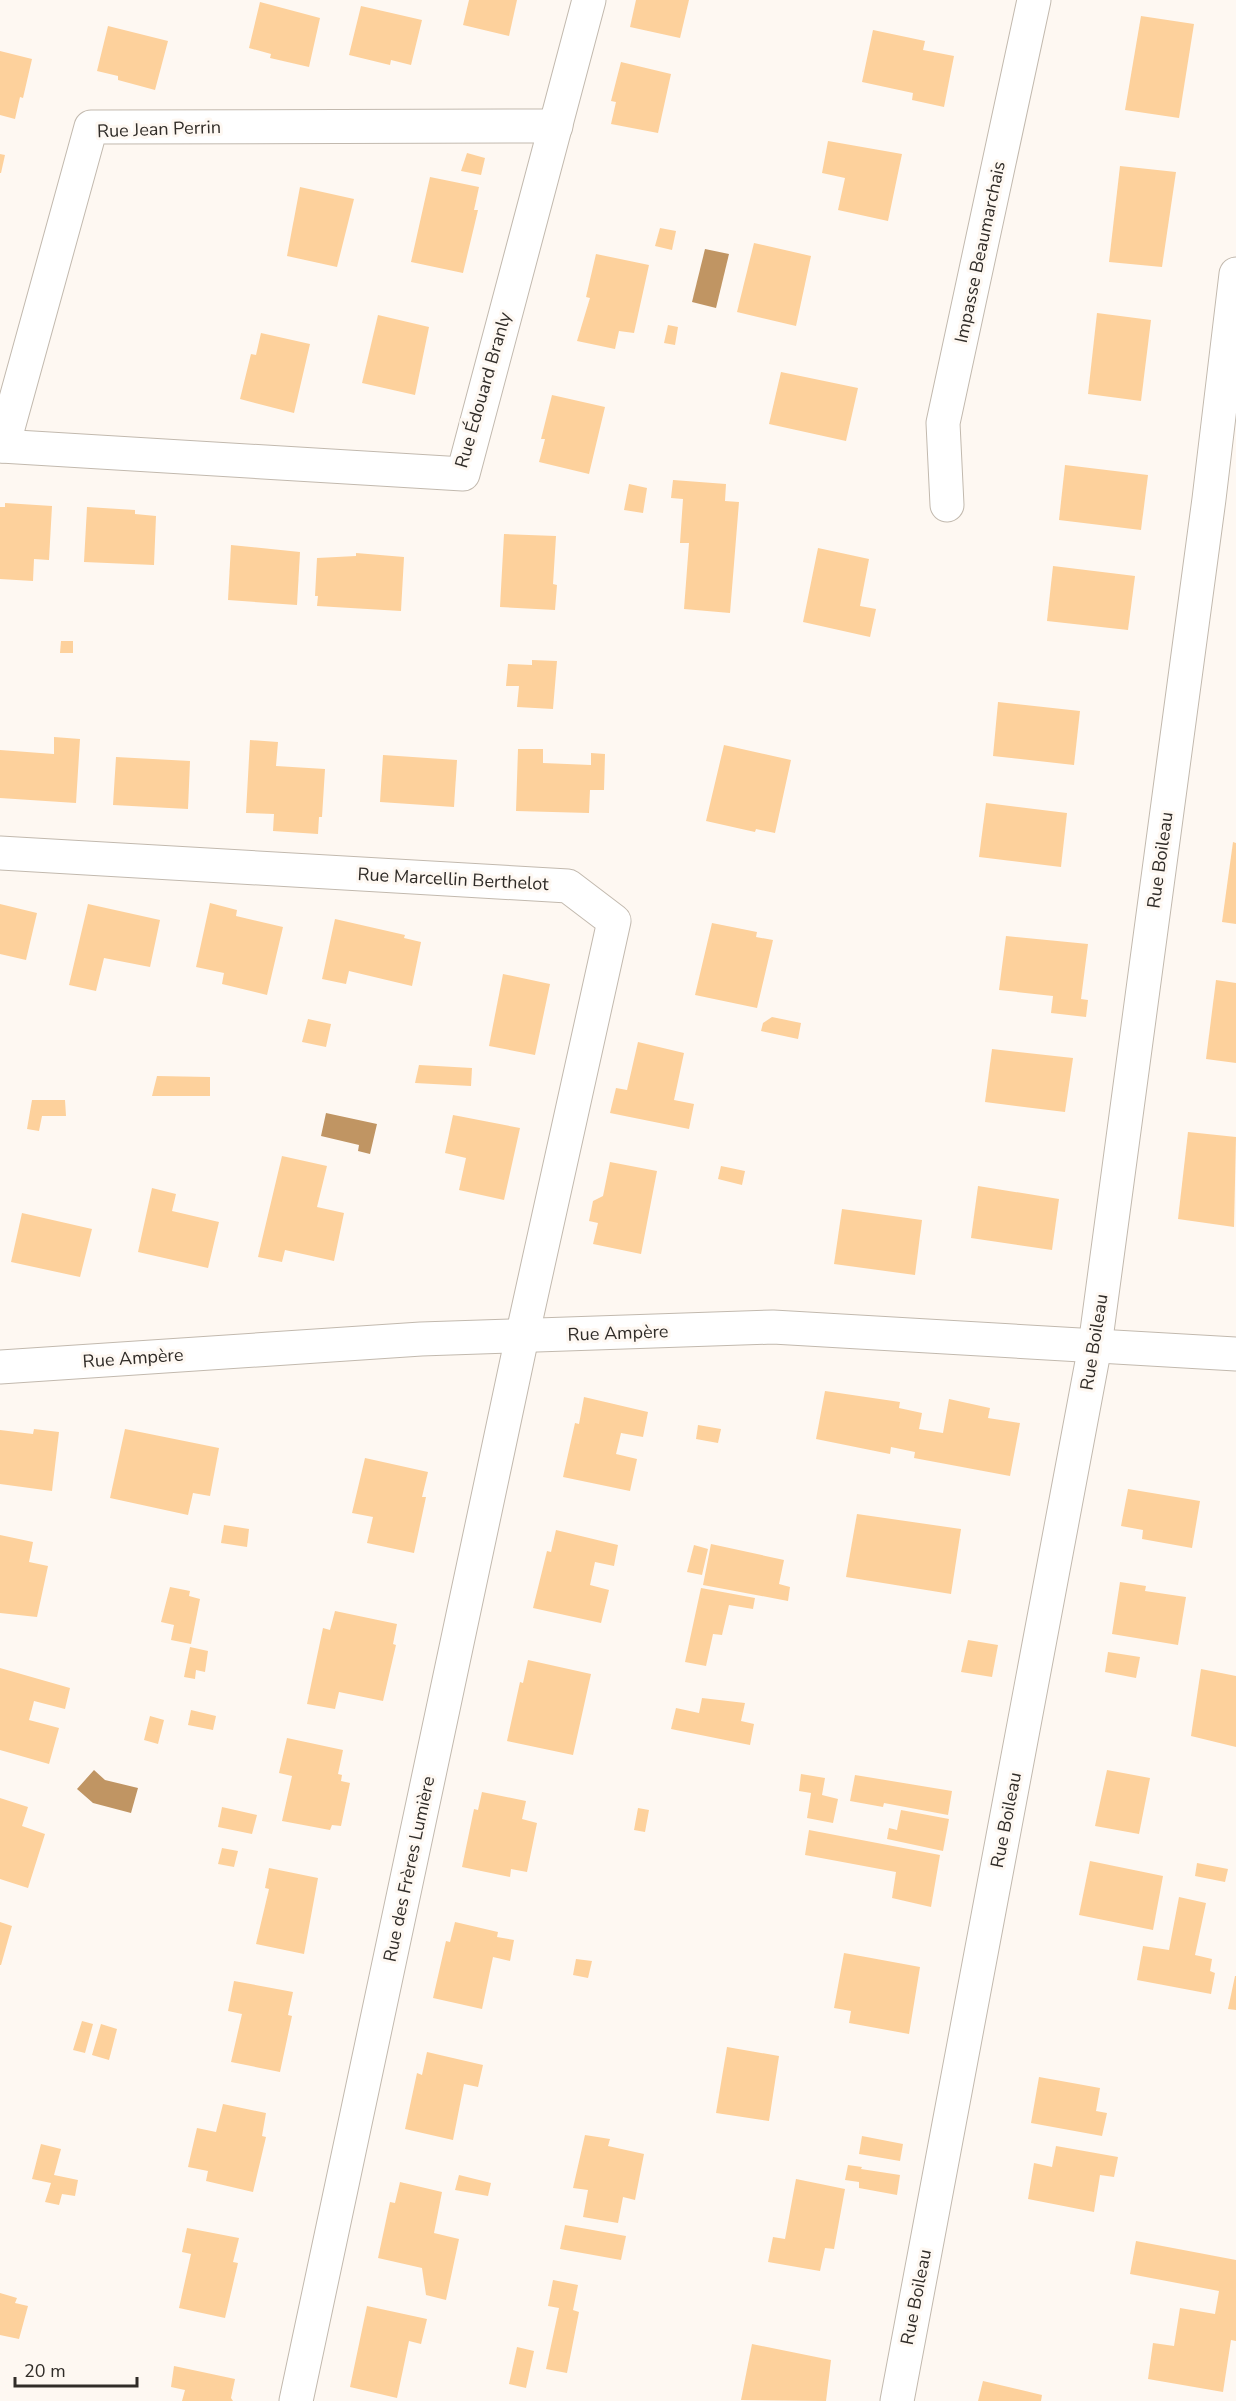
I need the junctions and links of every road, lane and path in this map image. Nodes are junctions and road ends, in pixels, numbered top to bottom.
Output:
1 (589, 0) edge
2 (1034, 0) edge
3 (556, 126) junction
4 (1236, 274) edge
5 (1, 446) edge
6 (1222, 501) edge
7 (947, 505) dead end
8 (0, 852) edge
9 (522, 1337) junction
10 (1095, 1346) junction
11 (1236, 1354) edge
12 (0, 1367) edge
13 (296, 2401) edge
14 (897, 2401) edge

1 - 3 street, Rue Édouard Branly
2 - 7 street, Impasse Beaumarchais
3 - 5 street, Rue Jean Perrin
3 - 5 street, Rue Édouard Branly
4 - 6 street, Rue Boileau
6 - 10 street, Rue Boileau
8 - 9 street, Rue Marcellin Berthelot
9 - 10 street, Rue Ampère
9 - 12 street, Rue Ampère
9 - 13 street, Rue des Frères Lumière
10 - 11 street, Rue Ampère
10 - 14 street, Rue Boileau

